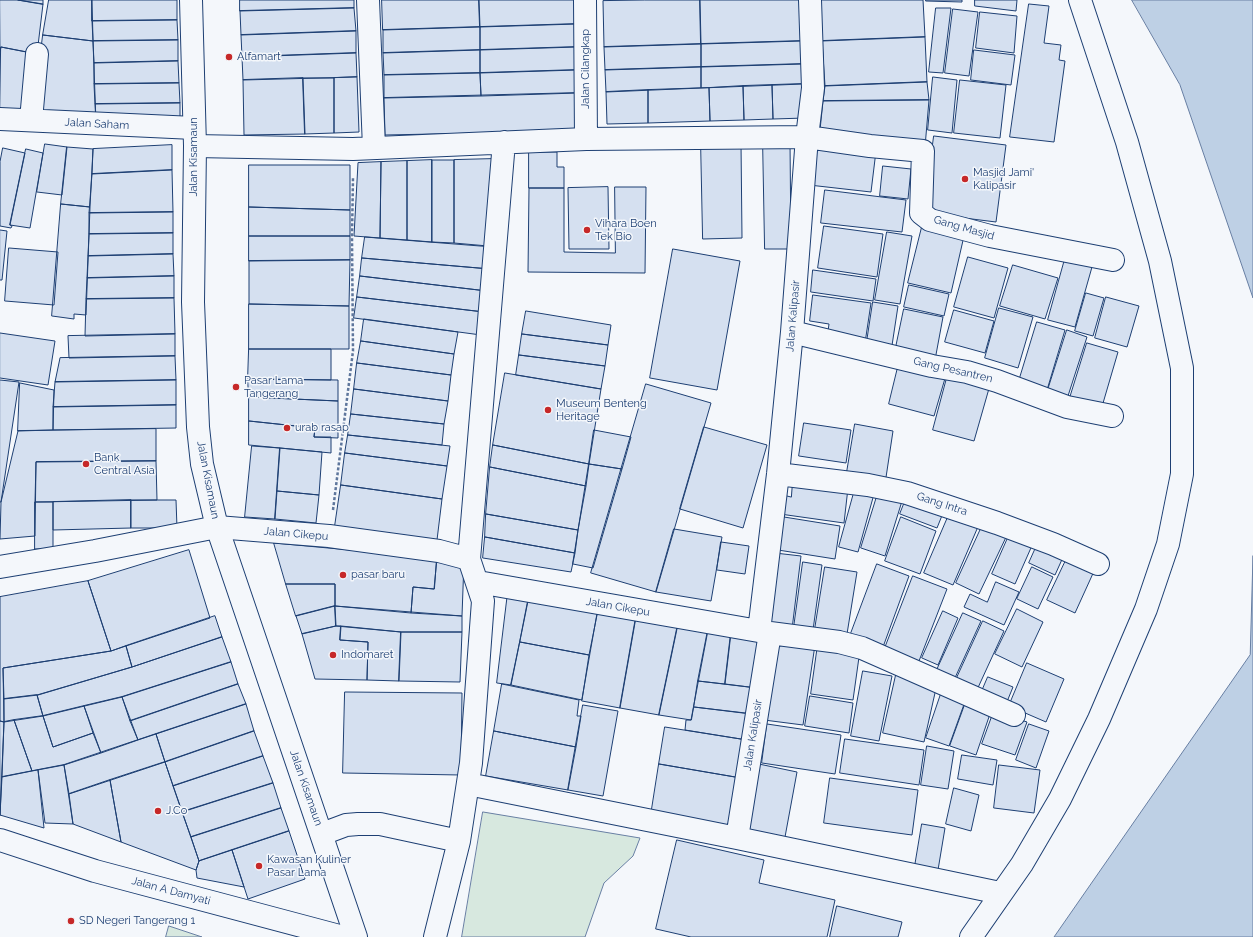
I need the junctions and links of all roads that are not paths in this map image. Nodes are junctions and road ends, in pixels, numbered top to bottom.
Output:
1 (191, 0) edge
2 (368, 0) edge
3 (586, 0) edge
4 (810, 0) edge
5 (1080, 0) edge
6 (37, 54) dead end
7 (0, 119) edge
8 (31, 120) junction
9 (195, 137) junction
10 (807, 137) junction
11 (586, 139) junction
12 (504, 142) junction
13 (363, 148) junction
14 (1113, 260) dead end
15 (792, 332) junction
16 (1112, 416) dead end
17 (778, 474) junction
18 (217, 527) junction
19 (470, 559) junction
20 (1098, 564) dead end
21 (0, 567) edge
22 (478, 582) junction
23 (764, 632) junction
24 (1014, 715) dead end
25 (468, 784) junction
26 (322, 834) junction
27 (737, 838) junction
28 (0, 840) edge
29 (459, 841) junction
30 (1000, 893) junction
31 (343, 937) edge
32 (356, 937) edge
33 (435, 937) edge
34 (971, 937) edge

1 - 9 street, Jalan Kisamaun
2 - 13 street
3 - 11 street, Jalan Cilangkap
4 - 10 street, Jalan Kalipasir
5 - 30 street
6 - 8 street
7 - 8 street, Jalan Saham
8 - 9 street, Jalan Saham
9 - 13 street, Jalan Saham
9 - 18 street, Jalan Kisamaun
10 - 11 street, Jalan Saham
10 - 14 street, Gang Masjid
10 - 15 street, Jalan Kalipasir
11 - 12 street, Jalan Saham
12 - 13 street, Jalan Saham
12 - 19 street
15 - 16 street, Gang Pesantren
15 - 17 street, Jalan Kalipasir
17 - 20 street, Gang Intra
17 - 23 street, Jalan Kalipasir
18 - 19 street, Jalan Cikepu
18 - 21 street, Jalan Cikepu
18 - 26 street, Jalan Kisamaun
19 - 22 street
22 - 23 street, Jalan Cikepu
22 - 25 street
23 - 24 street, Jalan Cikepu
23 - 27 street, Jalan Kalipasir
25 - 27 street
25 - 29 street
26 - 29 street
26 - 32 street, Jalan Kisamaun
27 - 30 street
28 - 31 street, Jalan A Damyati
29 - 33 street
30 - 34 street

